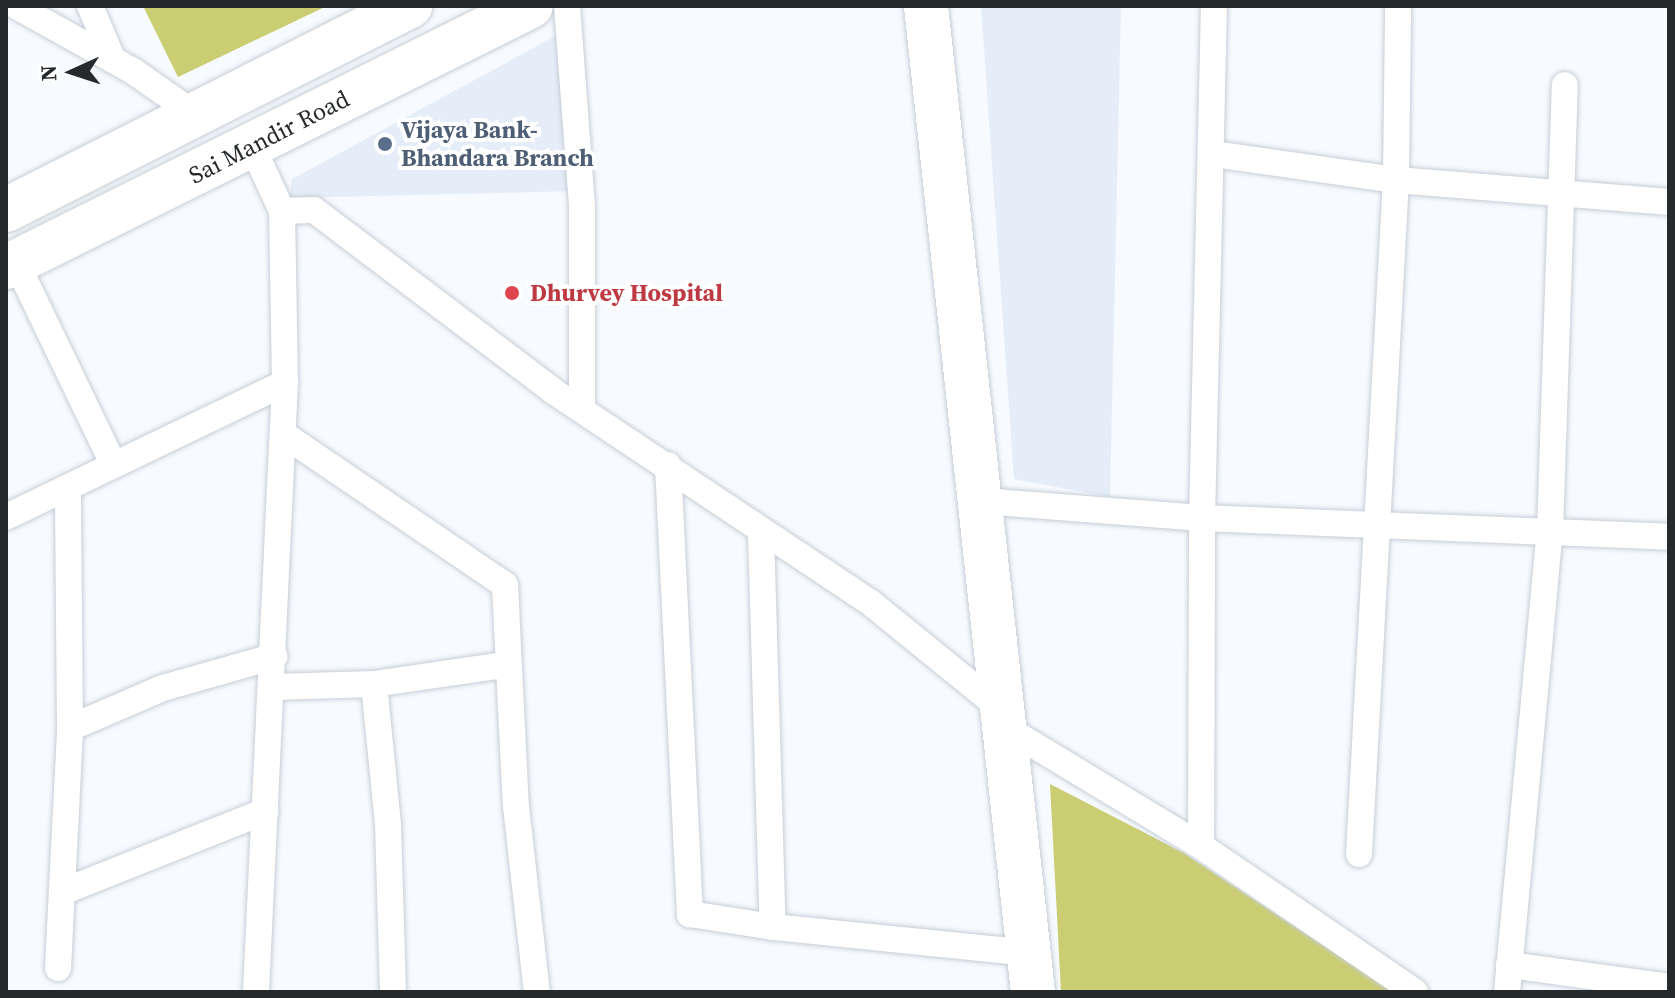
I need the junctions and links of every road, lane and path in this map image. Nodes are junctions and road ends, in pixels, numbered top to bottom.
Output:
1 (16, 6) edge
2 (90, 6) edge
3 (410, 6) edge
4 (531, 6) edge
5 (567, 6) edge
6 (926, 6) edge
7 (1214, 6) edge
8 (1398, 6) edge
9 (113, 60) junction
10 (1565, 85) dead end
11 (193, 113) junction
12 (1213, 154) junction
13 (235, 155) junction
14 (1396, 180) junction
15 (1561, 193) junction
16 (1669, 202) edge
17 (6, 210) edge
18 (282, 211) junction
19 (11, 265) edge
20 (285, 383) junction
21 (582, 409) junction
22 (283, 434) junction
23 (113, 464) junction
24 (668, 465) junction
25 (68, 489) junction
26 (981, 501) junction
27 (6, 517) edge
28 (1202, 518) junction
29 (1380, 524) junction
30 (1550, 532) junction
31 (761, 534) junction
32 (1669, 537) edge
33 (275, 656) junction
34 (505, 665) junction
35 (374, 684) junction
36 (273, 687) junction
37 (1006, 720) junction
38 (70, 728) junction
39 (266, 811) junction
40 (1201, 846) junction
41 (1359, 854) dead end
42 (62, 892) junction
43 (773, 927) junction
44 (1509, 965) junction
45 (58, 968) dead end
46 (1031, 973) edge
47 (1669, 987) edge
48 (256, 992) edge
49 (393, 992) edge
50 (537, 992) edge
51 (1415, 992) edge
52 (1507, 992) edge

1 - 9 street
2 - 9 street
3 - 11 highway
4 - 13 highway, Sai Mandir Road
5 - 21 street
6 - 26 highway
7 - 12 street
8 - 14 street
9 - 11 street
10 - 15 street
11 - 13 highway
11 - 17 highway
12 - 14 street
12 - 28 street
13 - 18 street
13 - 19 highway, Sai Mandir Road
14 - 15 street
14 - 29 street
15 - 16 street
15 - 30 street
18 - 20 street
18 - 21 street
19 - 23 street
20 - 22 street
20 - 23 street
21 - 24 street
22 - 33 street
22 - 34 street
23 - 25 street
24 - 31 street
24 - 43 street
25 - 27 street
25 - 38 street
26 - 28 street
26 - 37 highway
28 - 29 street
28 - 40 street
29 - 30 street
29 - 41 street
30 - 32 street
30 - 44 street
31 - 37 street
31 - 43 street
33 - 36 street
33 - 38 street
34 - 35 street
34 - 50 street
35 - 36 street
35 - 49 street
36 - 39 street
37 - 40 street
37 - 46 highway
38 - 42 street
39 - 42 street
39 - 48 street
40 - 51 street
42 - 45 street
43 - 46 street
44 - 47 street
44 - 52 street

